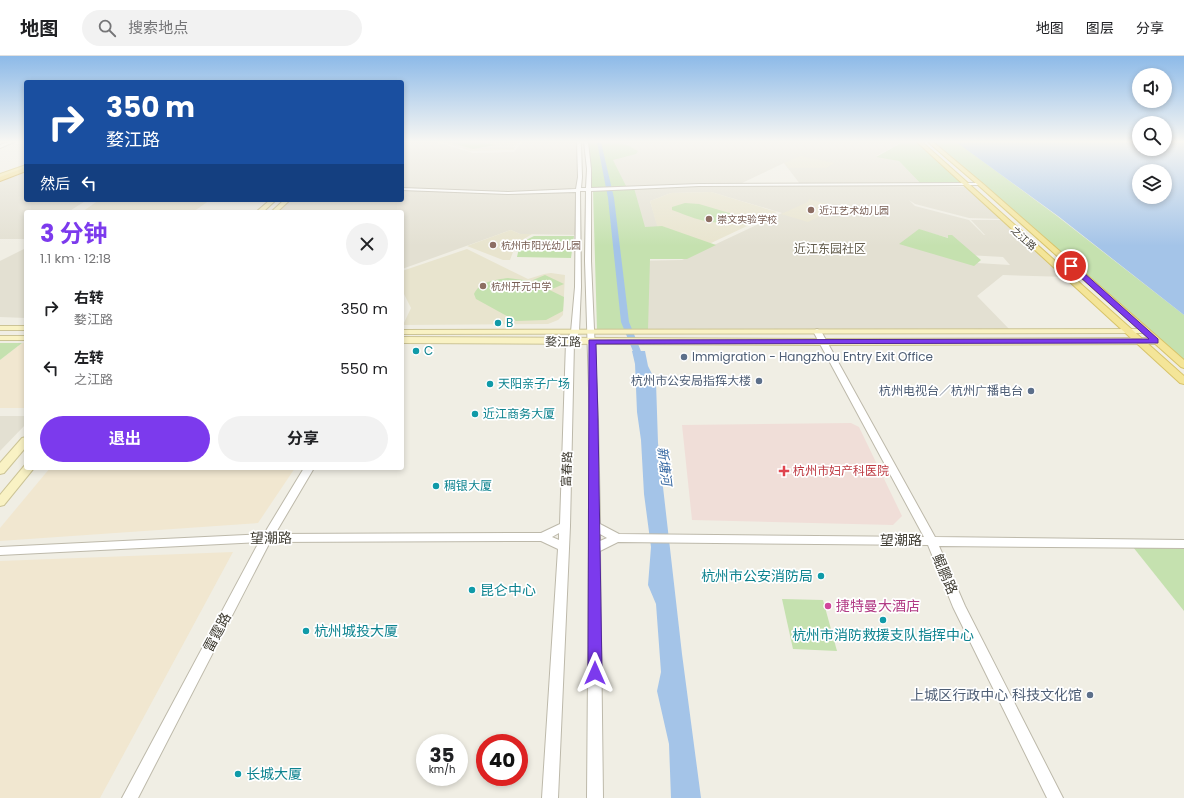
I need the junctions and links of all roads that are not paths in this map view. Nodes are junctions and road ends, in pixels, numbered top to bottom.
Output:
1 (580, 177) edge
2 (588, 177) edge
3 (956, 177) edge
4 (971, 177) edge
5 (964, 184) junction
6 (980, 184) junction
7 (404, 189) edge
8 (588, 190) junction
9 (578, 191) junction
10 (271, 202) edge
11 (285, 202) edge
12 (261, 210) edge
13 (276, 210) edge
14 (0, 328) edge
15 (24, 328) edge
16 (817, 331) junction
17 (1145, 331) junction
18 (404, 332) edge
19 (575, 332) junction
20 (1128, 332) junction
21 (591, 337) junction
22 (0, 338) edge
23 (24, 338) edge
24 (404, 340) edge
25 (1139, 341) junction
26 (1156, 341) junction
27 (570, 342) junction
28 (823, 342) junction
29 (1184, 365) edge
30 (1184, 381) edge
31 (24, 442) edge
32 (0, 470) edge
33 (27, 470) edge
34 (308, 470) edge
35 (0, 502) edge
36 (565, 526) junction
37 (594, 526) junction
38 (542, 537) junction
39 (268, 538) junction
40 (623, 538) junction
41 (931, 540) junction
42 (1184, 544) edge
43 (564, 547) junction
44 (594, 549) junction
45 (0, 551) edge
46 (130, 798) edge
47 (550, 798) edge
48 (595, 798) edge
49 (1055, 798) edge

1 - 9 street, 富春路
2 - 8 street
3 - 5 main road, 之江路
4 - 6 main road, 之江路
5 - 6 street
5 - 8 street
5 - 20 main road, 之江路
6 - 17 main road, 之江路
7 - 9 street
8 - 9 street
8 - 21 street
9 - 19 street, 富春路
10 - 12 main road
11 - 13 main road
14 - 15 main road
16 - 20 main road, 婺江路
16 - 21 main road, 婺江路
16 - 28 street, 鲲鹏路
17 - 20 main road, 婺江路
17 - 26 main road, 之江路
18 - 19 main road, 婺江路
19 - 21 main road, 婺江路
19 - 27 street, 富春路
20 - 25 main road, 之江路
21 - 27 main road, 婺江路
21 - 28 main road, 婺江路
21 - 37 street
22 - 23 main road
24 - 27 main road, 婺江路
25 - 26 main road, 婺江路
25 - 28 main road, 婺江路
25 - 30 main road, 之江路
26 - 29 main road, 之江路
27 - 36 street, 富春路
28 - 41 street, 鲲鹏路
31 - 32 main road
33 - 35 main road
34 - 39 street, 雷霆路
36 - 38 street, 望潮路
36 - 43 street, 富春路
37 - 40 street, 望潮路
37 - 44 street
38 - 39 street, 望潮路
38 - 43 street, 望潮路
39 - 45 street, 望潮路
39 - 46 street, 雷霆路
40 - 41 street, 望潮路
40 - 44 street, 望潮路
41 - 42 street, 望潮路
41 - 49 street, 鲲鹏路
43 - 47 street, 富春路
44 - 48 street

